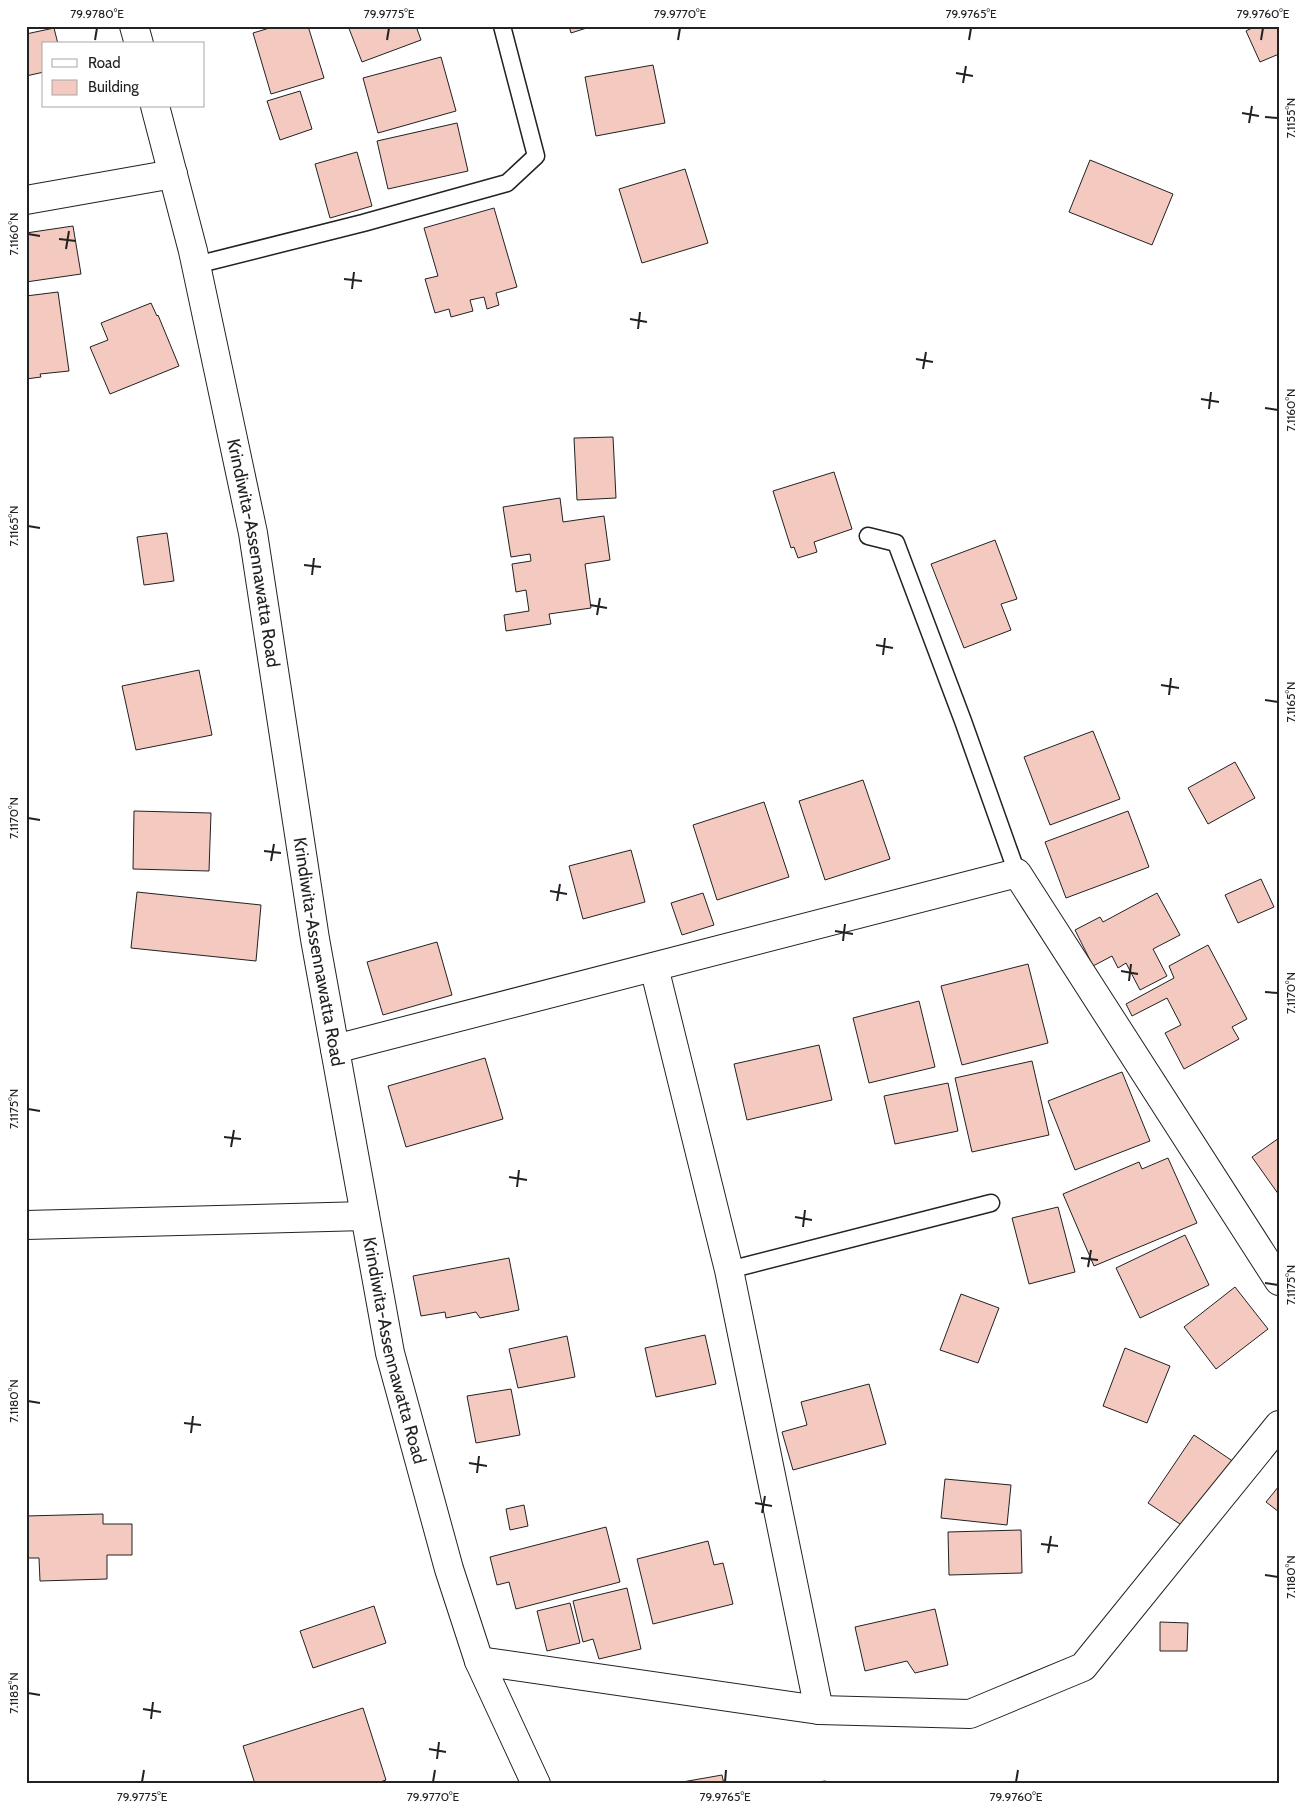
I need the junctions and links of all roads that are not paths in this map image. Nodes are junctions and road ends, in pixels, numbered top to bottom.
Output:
1 (134, 26) edge
2 (502, 26) edge
3 (138, 42) edge
4 (156, 108) edge
5 (173, 174) junction
6 (26, 200) edge
7 (196, 265) junction
8 (868, 536) dead end
9 (1017, 874) junction
10 (654, 966) junction
11 (335, 1049) junction
12 (991, 1204) dead end
13 (365, 1216) junction
14 (26, 1225) edge
15 (729, 1270) junction
16 (1279, 1281) edge
17 (1279, 1425) edge
18 (479, 1661) junction
19 (819, 1710) junction
20 (536, 1784) edge

1 - 3 street
2 - 7 lane
4 - 5 street, Krindiwita-Assennawatta Road
5 - 6 street
5 - 7 street, Krindiwita-Assennawatta Road
7 - 11 street, Krindiwita-Assennawatta Road
8 - 9 lane
9 - 10 street
9 - 16 street
10 - 11 street
10 - 15 street
11 - 13 street, Krindiwita-Assennawatta Road
12 - 15 lane
13 - 14 street
13 - 18 street, Krindiwita-Assennawatta Road
15 - 19 street
17 - 19 street
18 - 19 street
18 - 20 street, Krindiwita-Assennawatta Road

